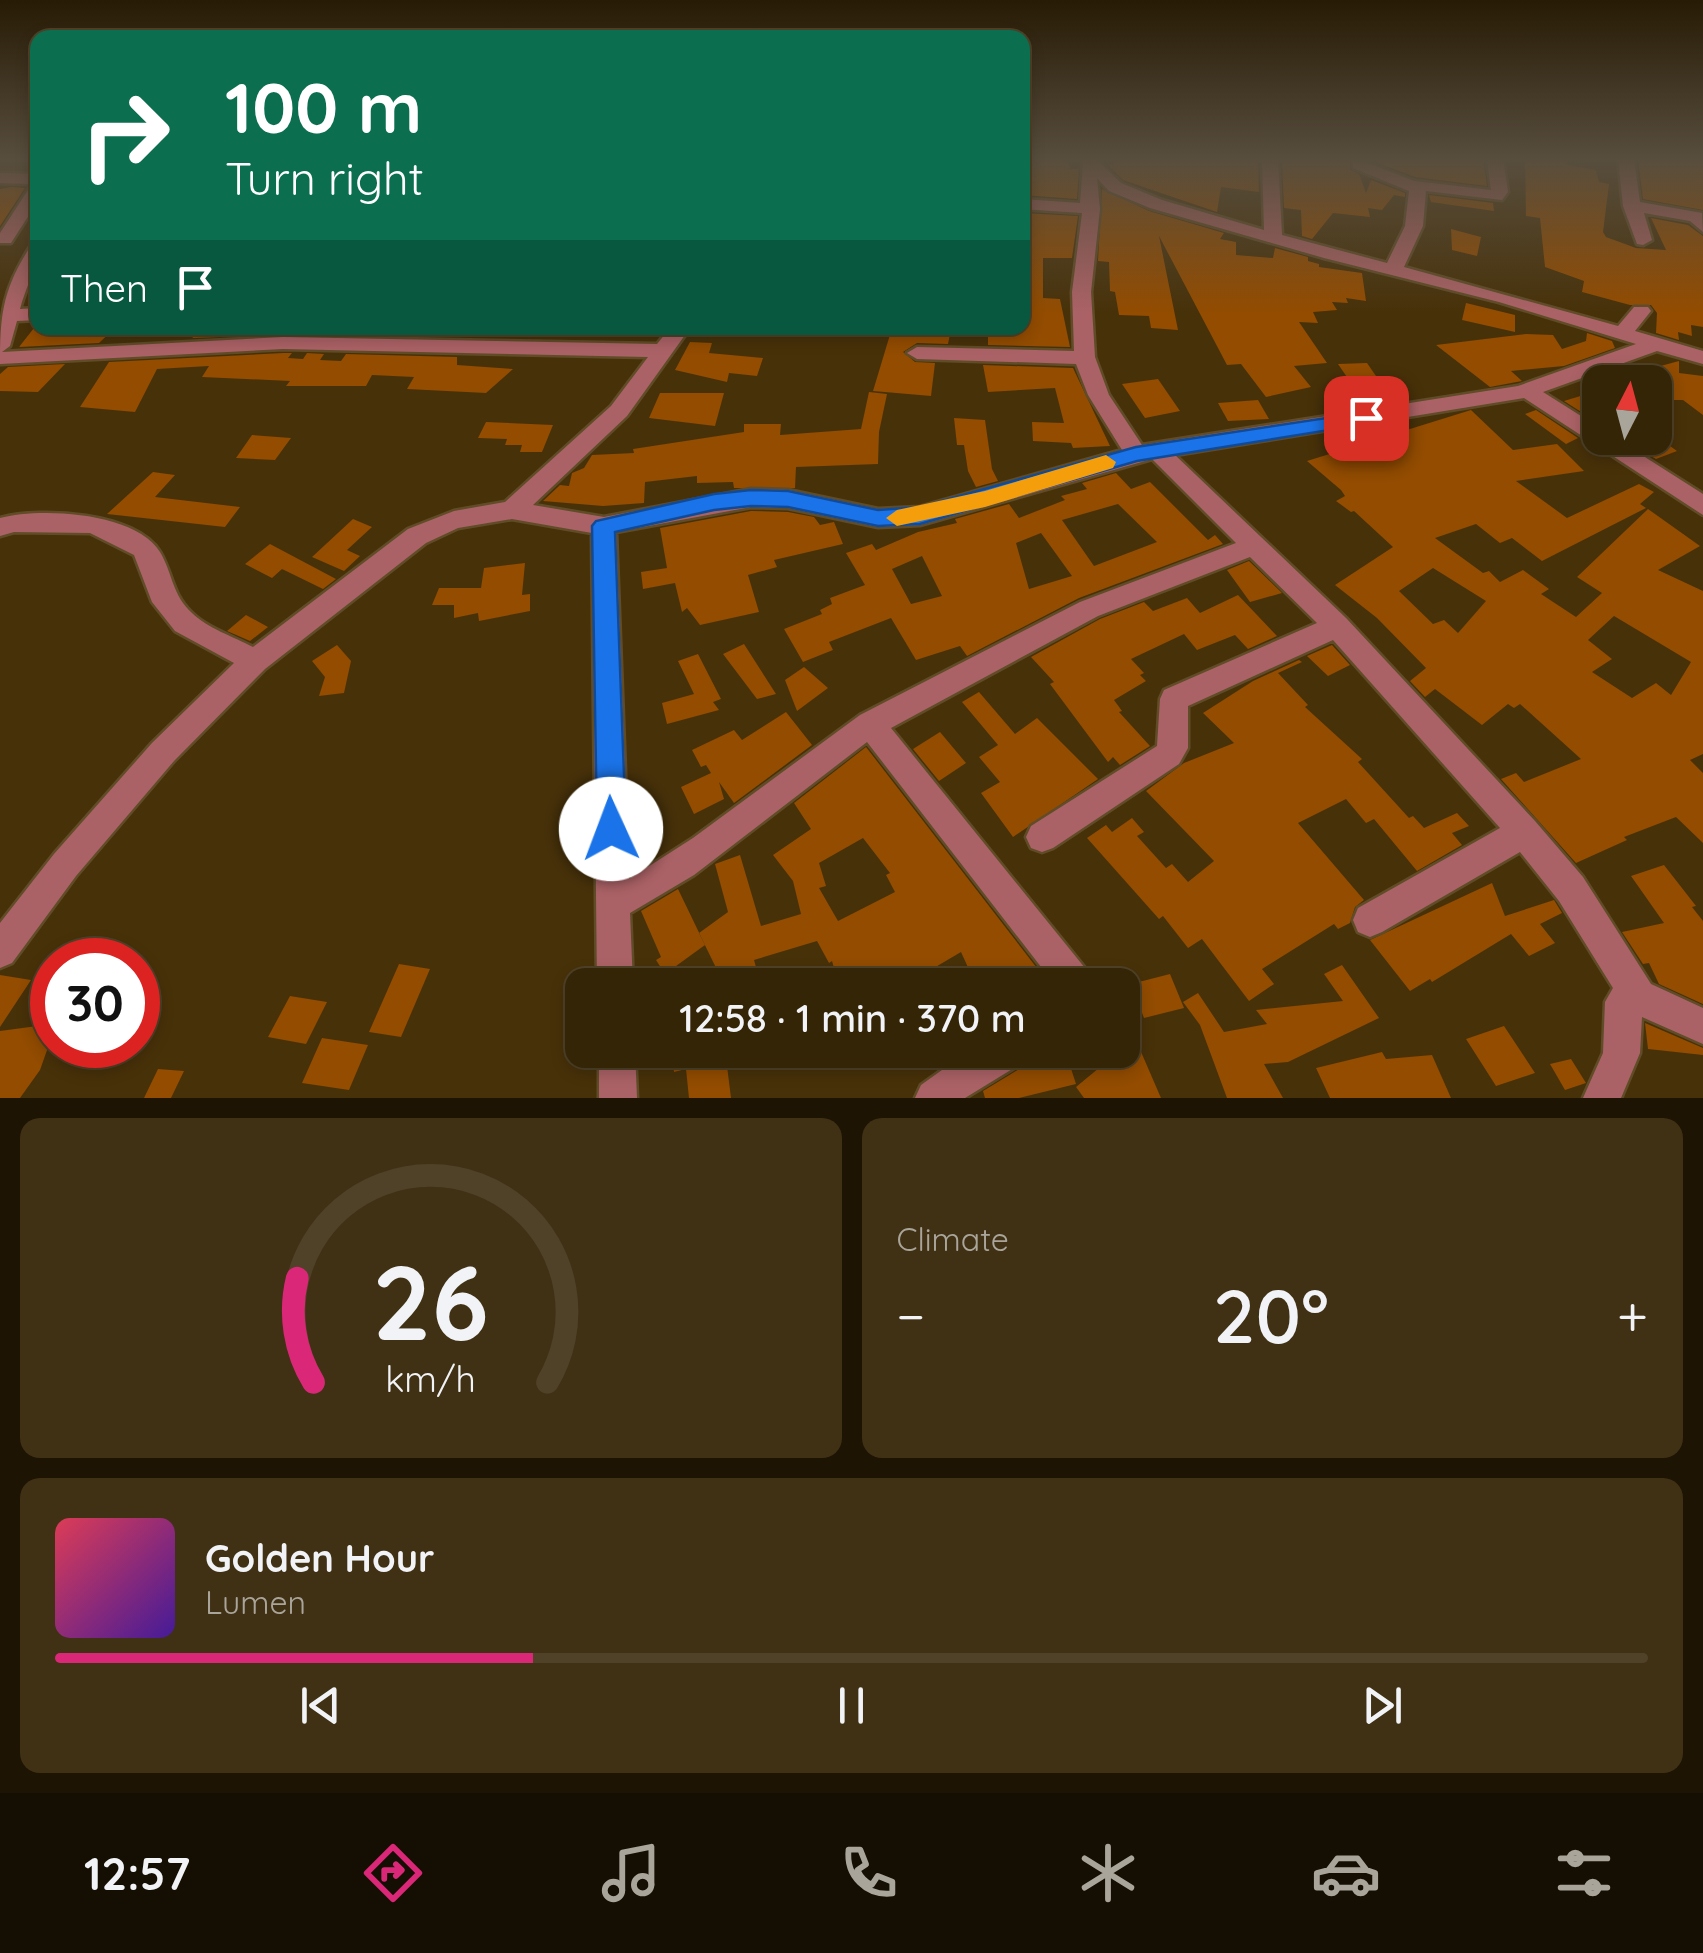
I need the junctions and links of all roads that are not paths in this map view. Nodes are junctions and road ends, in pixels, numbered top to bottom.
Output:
1 (23, 210) edge
2 (1091, 210) edge
3 (1179, 210) edge
4 (1272, 210) edge
5 (1415, 210) edge
6 (1632, 210) edge
7 (1656, 210) edge
8 (1703, 227) edge
9 (1273, 236) junction
10 (5, 239) dead end
11 (1643, 240) dead end
12 (1393, 270) junction
13 (28, 278) edge
14 (1640, 311) dead end
15 (30, 315) edge
16 (10, 316) junction
17 (1622, 334) junction
18 (289, 335) edge
19 (675, 335) edge
20 (457, 336) edge
21 (1656, 344) junction
22 (0, 346) edge
23 (664, 351) junction
24 (917, 353) dead end
25 (0, 358) edge
26 (1085, 358) junction
27 (1703, 358) edge
28 (1526, 390) junction
29 (1146, 452) junction
30 (1703, 506) edge
31 (512, 510) junction
32 (604, 526) junction
33 (0, 527) edge
34 (1256, 545) junction
35 (1336, 626) junction
36 (256, 660) junction
37 (870, 724) junction
38 (1524, 832) junction
39 (1042, 837) dead end
40 (613, 904) junction
41 (1370, 920) dead end
42 (0, 950) edge
43 (615, 968) edge
44 (1064, 968) edge
45 (1638, 996) junction
46 (1703, 1026) edge
47 (617, 1068) edge
48 (974, 1068) edge
49 (618, 1098) edge
50 (934, 1098) edge
51 (1602, 1098) edge

1 - 10 street
2 - 26 street
3 - 9 street
4 - 9 street
5 - 12 street
6 - 11 street
7 - 8 street
9 - 12 street
12 - 17 street
13 - 16 street
14 - 17 street
15 - 16 street
16 - 22 street
17 - 21 street
18 - 20 street
18 - 25 street
19 - 23 street
20 - 23 street
21 - 27 street
21 - 28 street
23 - 31 street
24 - 26 street
26 - 29 street
28 - 29 street
28 - 30 street
29 - 32 street
29 - 34 street
31 - 32 street
31 - 36 street
32 - 40 street
33 - 36 street
34 - 35 street
34 - 37 street
35 - 38 street
35 - 39 street
36 - 42 street
37 - 40 street
37 - 44 street
38 - 41 street
38 - 45 street
40 - 43 street
45 - 46 street
45 - 51 street
47 - 49 street
48 - 50 street

